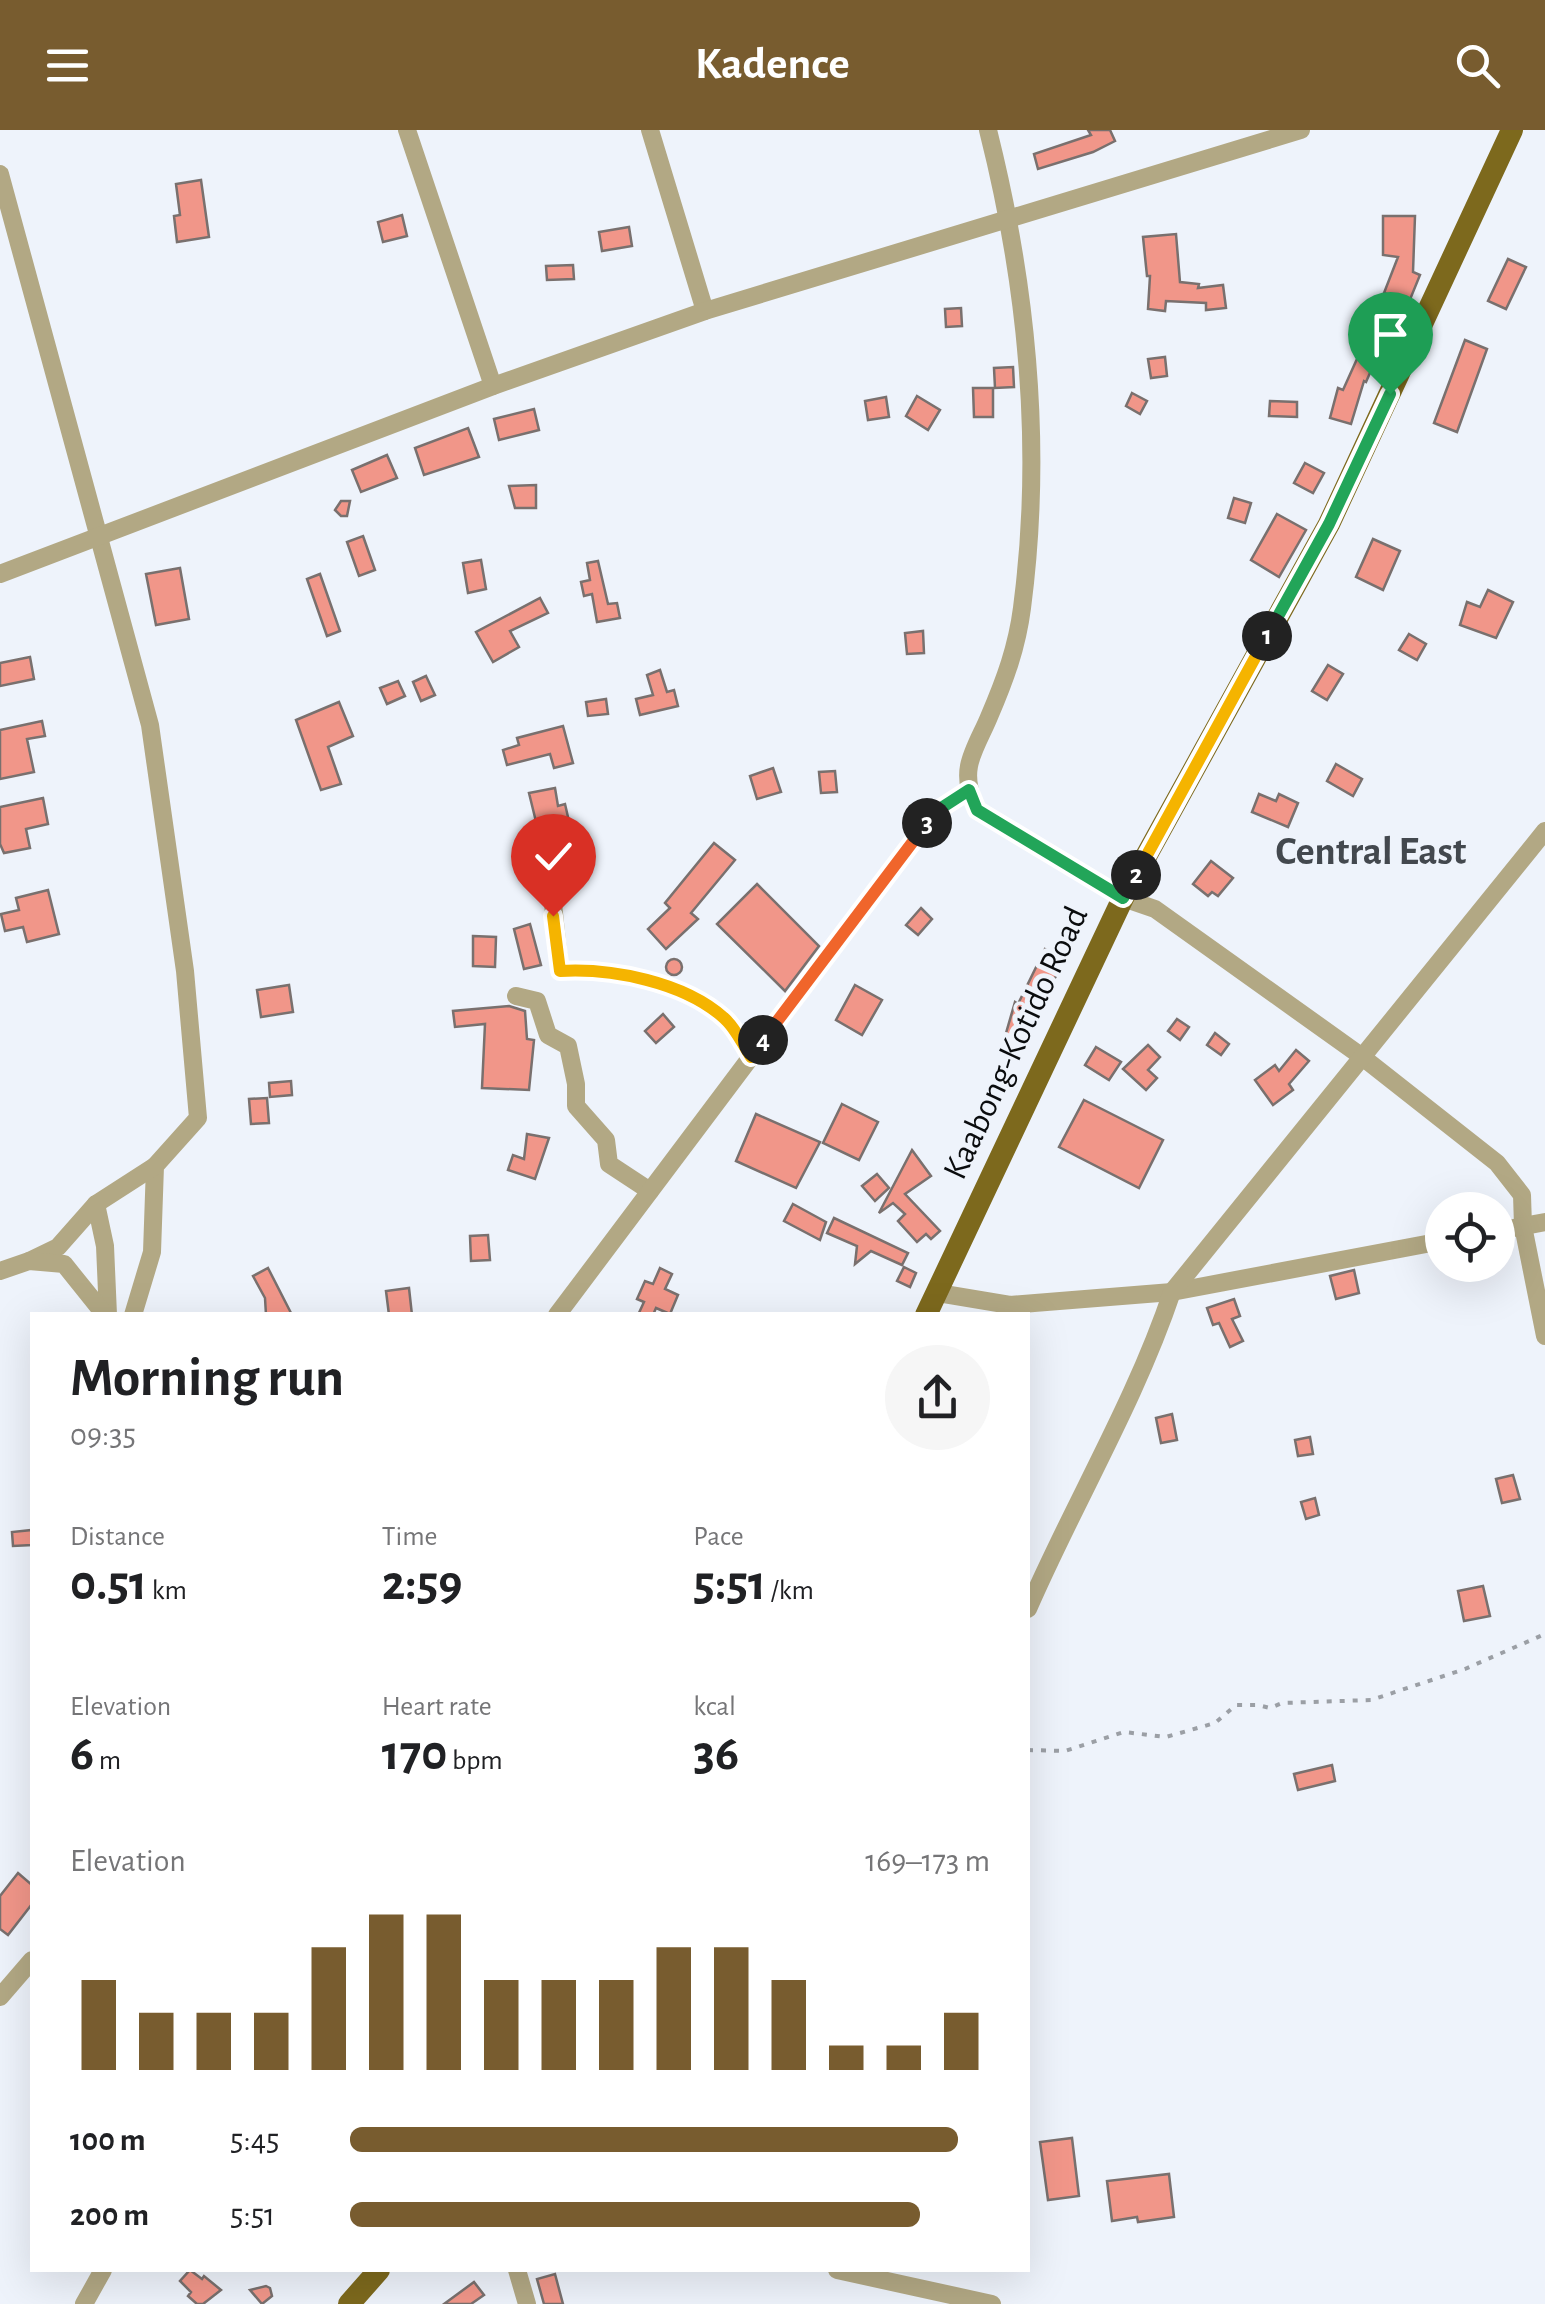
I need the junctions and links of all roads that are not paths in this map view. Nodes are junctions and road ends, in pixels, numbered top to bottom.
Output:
1 (407, 130) edge
2 (650, 130) edge
3 (988, 130) edge
4 (1301, 130) edge
5 (1511, 131) edge
6 (0, 174) edge
7 (1010, 217) junction
8 (705, 312) junction
9 (494, 386) junction
10 (100, 537) junction
11 (0, 574) edge
12 (969, 790) junction
13 (1545, 831) edge
14 (548, 855) dead end
15 (1123, 898) junction
16 (516, 996) dead end
17 (1362, 1056) junction
18 (751, 1057) junction
19 (155, 1166) junction
20 (650, 1191) junction
21 (96, 1204) junction
22 (1545, 1222) edge
23 (1523, 1226) junction
24 (1515, 1227) edge
25 (1425, 1244) edge
26 (30, 1261) junction
27 (0, 1270) edge
28 (1172, 1292) junction
29 (938, 1293) junction
30 (104, 1312) edge
31 (106, 1312) edge
32 (134, 1312) edge
33 (559, 1312) edge
34 (928, 1312) edge
35 (1545, 1336) edge
36 (1030, 1604) edge
37 (30, 1962) edge
38 (0, 1996) edge
39 (102, 2272) edge
40 (378, 2272) edge
41 (518, 2272) edge
42 (846, 2272) edge
43 (84, 2304) edge
44 (349, 2304) edge
45 (527, 2304) edge
46 (992, 2304) edge

1 - 9 street
2 - 8 street
3 - 7 street
4 - 7 street
5 - 15 main road, Kaabong-Kotido Road
6 - 10 street
7 - 8 street
7 - 12 street
8 - 9 street
9 - 10 street
10 - 11 street
10 - 19 street
12 - 15 street
12 - 18 street
13 - 17 street
14 - 18 street
15 - 17 street
15 - 29 main road, Kaabong-Kotido Road
16 - 20 street
17 - 23 street
17 - 28 street
18 - 20 street
19 - 21 street
19 - 32 street
20 - 33 street
21 - 26 street
21 - 31 street
22 - 23 street
23 - 24 street
23 - 35 street
25 - 28 street
26 - 27 street
26 - 30 street
28 - 29 street
28 - 36 street
29 - 34 main road, Kaabong-Kotido Road
37 - 38 street
39 - 43 street
40 - 44 main road
41 - 45 street
42 - 46 street

